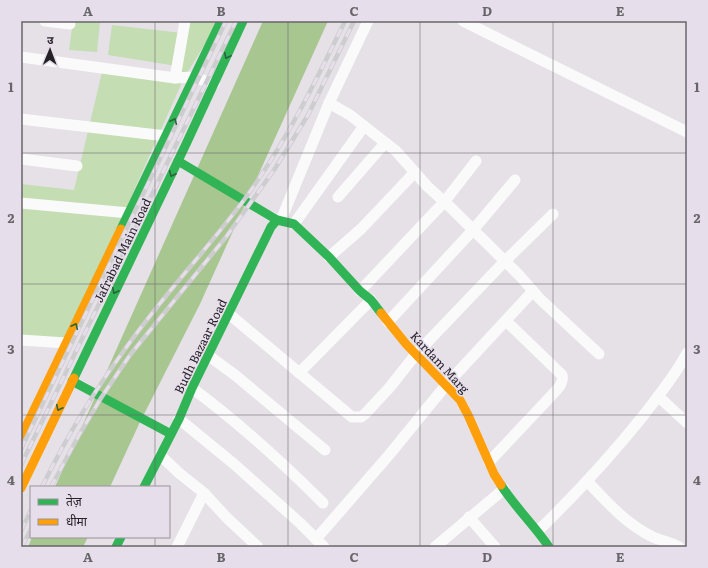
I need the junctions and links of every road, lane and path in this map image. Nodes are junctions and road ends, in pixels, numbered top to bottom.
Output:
1 (45, 21) edge
2 (185, 21) edge
3 (220, 21) edge
4 (244, 21) edge
5 (368, 21) edge
6 (463, 21) edge
7 (70, 24) dead end
8 (21, 57) edge
9 (194, 77) junction
10 (175, 78) junction
11 (214, 84) junction
12 (329, 103) junction
13 (21, 120) edge
14 (364, 126) junction
15 (687, 132) edge
16 (166, 136) junction
17 (385, 143) junction
18 (21, 159) edge
19 (178, 161) junction
20 (476, 161) dead end
21 (77, 166) dead end
22 (415, 172) junction
23 (515, 180) dead end
24 (338, 197) dead end
25 (444, 201) junction
26 (21, 203) edge
27 (129, 213) junction
28 (553, 214) dead end
29 (279, 220) junction
30 (294, 224) junction
31 (473, 230) junction
32 (329, 257) junction
33 (504, 262) junction
34 (360, 291) junction
35 (533, 291) junction
36 (371, 300) junction
37 (229, 314) junction
38 (506, 321) junction
39 (388, 322) junction
40 (21, 340) edge
41 (66, 344) junction
42 (416, 354) junction
43 (599, 354) dead end
44 (687, 354) edge
45 (209, 356) junction
46 (299, 373) junction
47 (72, 381) junction
48 (446, 385) junction
49 (192, 388) junction
50 (658, 396) junction
51 (685, 418) edge
52 (179, 419) junction
53 (171, 434) junction
54 (21, 437) edge
55 (325, 450) dead end
56 (160, 455) junction
57 (489, 462) junction
58 (587, 480) junction
59 (144, 486) edge
60 (21, 488) edge
61 (504, 489) junction
62 (204, 493) junction
63 (323, 503) dead end
64 (469, 517) junction
65 (538, 531) junction
66 (120, 538) edge
67 (316, 539) junction
68 (440, 545) edge
69 (116, 547) edge
70 (177, 547) edge
71 (258, 547) edge
72 (324, 547) edge
73 (495, 547) edge
74 (549, 547) edge
75 (680, 547) edge

1 - 7 street
2 - 10 street
3 - 9 street, Jafrabad Main Road
4 -> 11 street, Jafrabad Main Road
5 - 12 street
6 - 15 street
8 - 10 street
9 - 10 street
9 - 11 street
16 -> 9 street, Jafrabad Main Road
11 - 19 street, Jafrabad Main Road
12 - 14 street
12 - 29 street
13 - 16 street
14 - 17 street
14 - 30 street
16 - 27 street, Jafrabad Main Road
17 - 22 street
17 - 24 street
18 - 21 street
19 - 29 street, Kardam Marg
19 -> 47 street, Jafrabad Main Road
20 - 25 street
22 - 25 street
22 - 32 street
23 - 31 street
25 - 31 street
25 - 34 street
26 - 27 street
41 -> 27 street, Jafrabad Main Road
28 - 33 street
29 - 30 street, Kardam Marg
29 - 37 street, Budh Bazaar Road
30 - 32 street, Kardam Marg
31 - 33 street
31 - 39 street
32 - 34 street, Kardam Marg
33 - 35 street
33 - 42 street
34 - 36 street, Kardam Marg
35 - 38 street
35 - 43 street
36 - 39 street, Kardam Marg
36 - 46 street
37 - 45 street, Budh Bazaar Road
37 - 46 street
38 - 48 street
38 - 57 street
39 - 42 street, Kardam Marg
40 - 41 street
41 - 54 street, Jafrabad Main Road
42 - 46 street
42 - 48 street, Kardam Marg
44 - 50 street
45 - 49 street, Budh Bazaar Road
45 - 55 street
47 - 53 street
47 -> 60 street, Jafrabad Main Road
48 - 57 street, Kardam Marg
48 - 67 street
49 - 52 street, Budh Bazaar Road
49 - 63 street
50 - 51 street
50 - 58 street
52 - 53 street, Budh Bazaar Road
52 - 67 street
53 - 56 street, Budh Bazaar Road
56 - 59 street, Budh Bazaar Road
56 - 62 street
57 - 61 street, Kardam Marg
58 - 65 street
58 - 75 street
61 - 64 street
61 - 65 street, Kardam Marg
62 - 70 street
62 - 71 street
64 - 68 street
64 - 73 street
65 - 74 street, Kardam Marg
66 - 69 street
67 - 72 street

